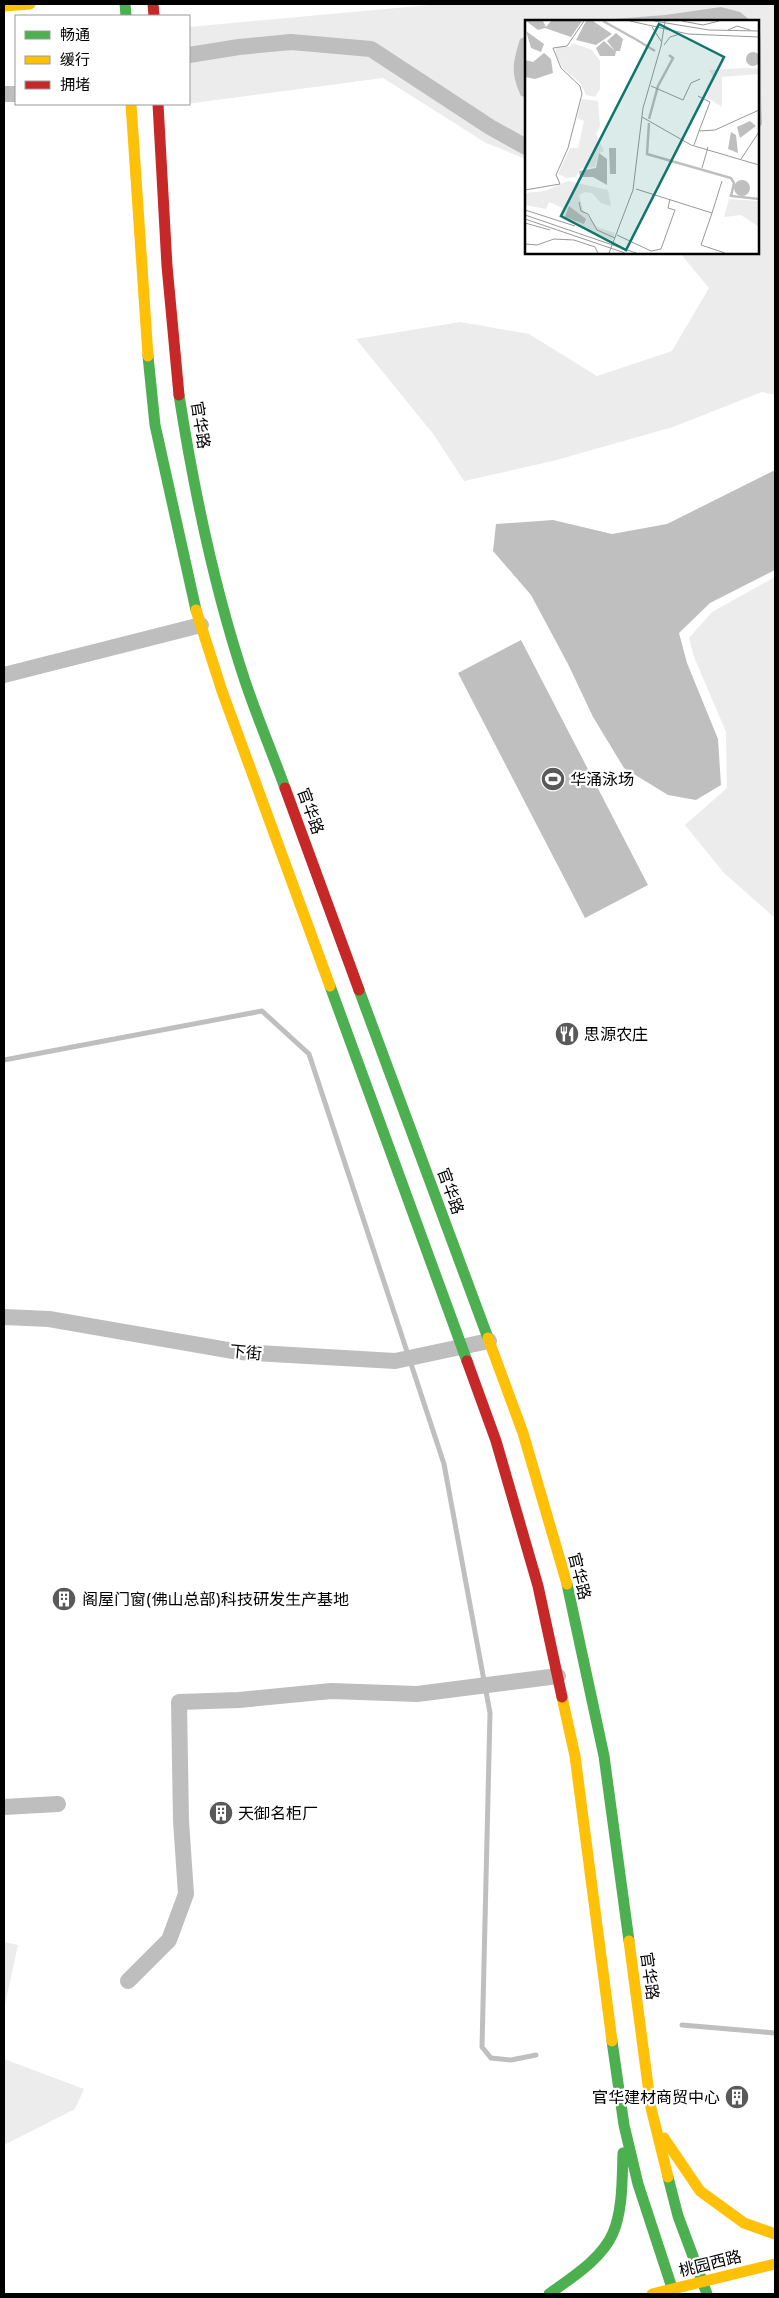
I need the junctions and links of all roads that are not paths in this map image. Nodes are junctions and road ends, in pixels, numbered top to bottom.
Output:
1 (30, 4) edge
2 (4, 6) edge
3 (190, 55) edge
4 (131, 105) edge
5 (158, 105) edge
6 (525, 146) edge
7 (201, 625) junction
8 (4, 676) edge
9 (4, 1317) edge
10 (489, 1341) junction
11 (462, 1347) junction
12 (558, 1676) junction
13 (58, 1804) dead end
14 (4, 1807) edge
15 (128, 1981) dead end
16 (624, 2125) junction
17 (655, 2126) junction
18 (775, 2234) edge
19 (775, 2264) edge
20 (701, 2282) junction
21 (673, 2292) edge
22 (549, 2294) edge
23 (652, 2294) edge
24 (707, 2294) edge

1 - 2 main road
3 - 6 street
4 - 7 main road
5 - 10 main road, 官华路
7 - 8 street
7 - 11 main road
9 - 11 street, 下街
10 - 11 street, 下街
10 - 17 main road, 官华路
11 - 12 main road
12 - 15 street
12 - 16 main road
13 - 14 street
16 - 21 main road
16 - 22 main road
17 - 18 main road
17 - 20 main road, 官华路
19 - 20 main road, 桃园西路
20 - 21 main road, 桃园西路
20 - 24 main road, 官华路
21 - 23 main road, 桃园西路

